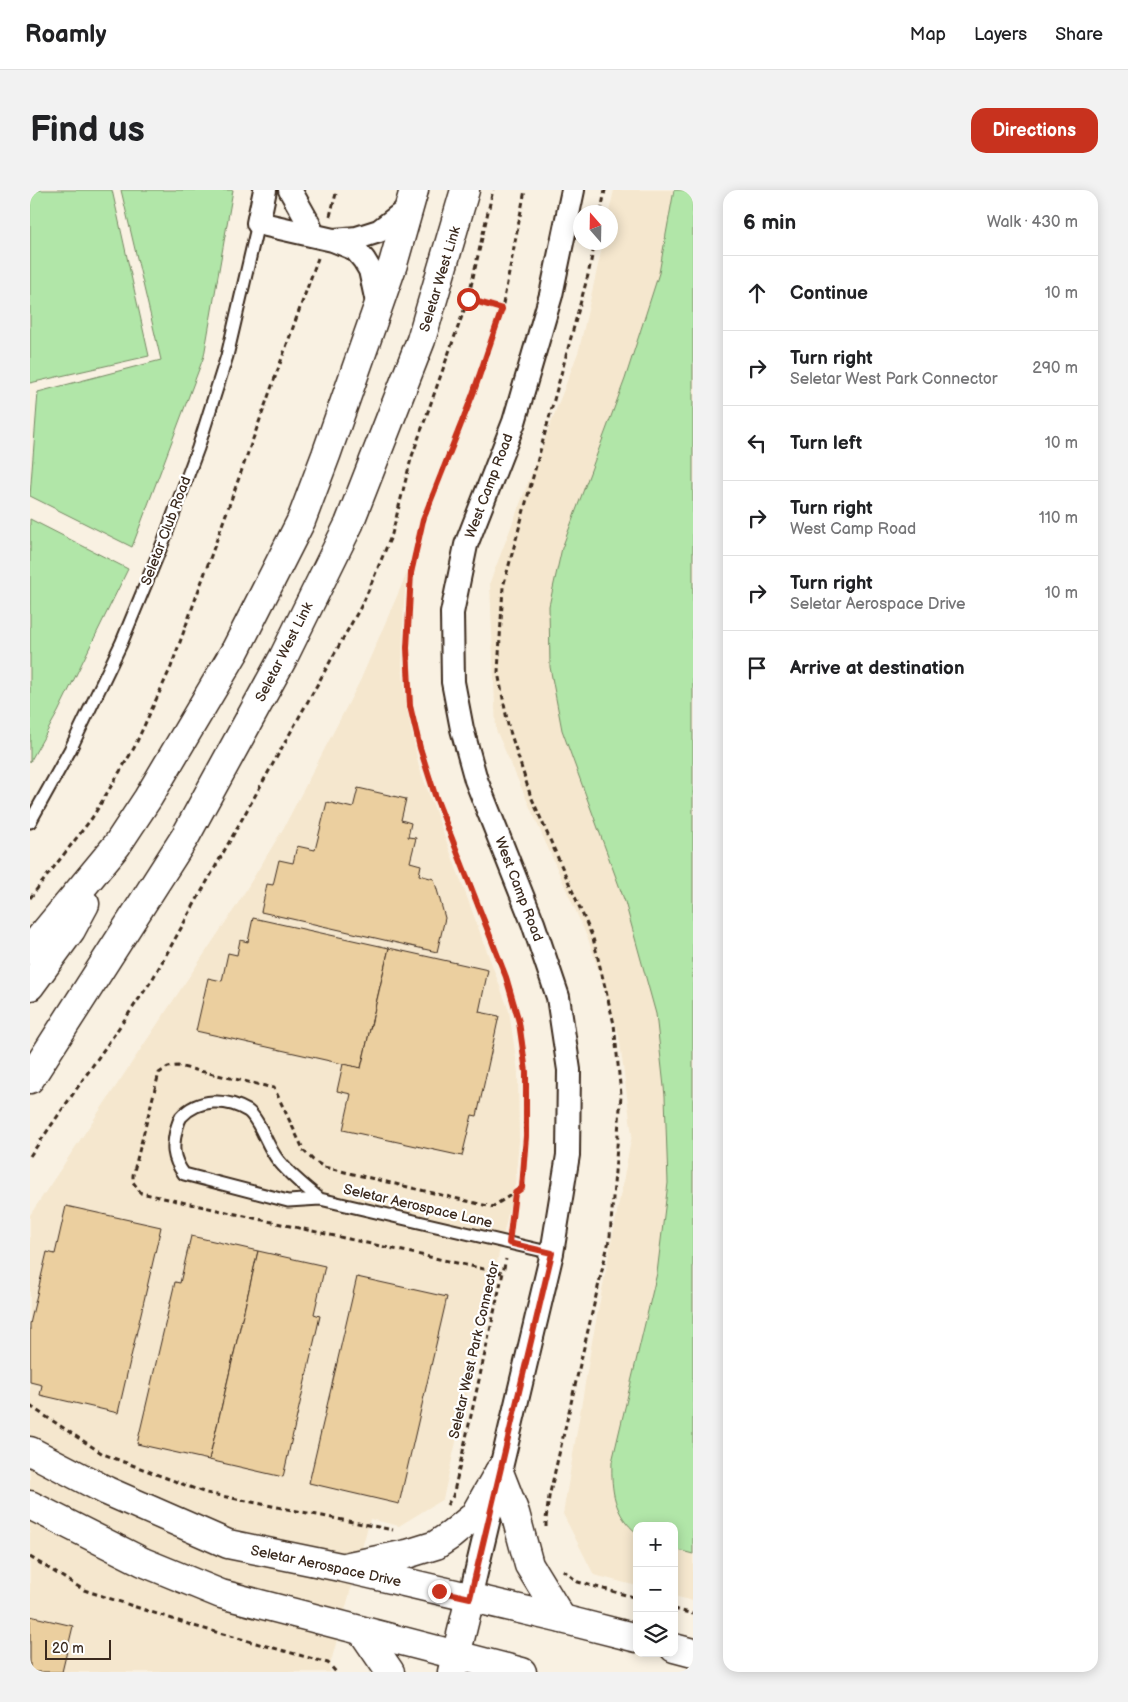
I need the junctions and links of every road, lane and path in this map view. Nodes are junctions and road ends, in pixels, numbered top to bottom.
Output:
1 (265, 190) edge
2 (290, 190) edge
3 (465, 190) edge
4 (525, 190) edge
5 (573, 190) edge
6 (606, 190) edge
7 (412, 199) edge
8 (603, 205) edge
9 (258, 223) junction
10 (324, 238) junction
11 (593, 250) edge
12 (468, 299) dead end
13 (378, 307) junction
14 (502, 309) junction
15 (30, 822) edge
16 (117, 845) junction
17 (30, 898) edge
18 (30, 950) edge
19 (30, 986) edge
20 (30, 1079) edge
21 (320, 1199) junction
22 (509, 1243) junction
23 (552, 1253) junction
24 (30, 1406) edge
25 (30, 1451) edge
26 (499, 1472) junction
27 (30, 1506) edge
28 (442, 1512) dead end
29 (394, 1530) dead end
30 (547, 1533) dead end
31 (30, 1557) edge
32 (340, 1567) junction
33 (560, 1567) dead end
34 (633, 1597) edge
35 (470, 1598) junction
36 (678, 1610) edge
37 (693, 1614) edge
38 (562, 1619) junction
39 (362, 1631) junction
40 (633, 1637) edge
41 (678, 1649) edge
42 (693, 1653) edge
43 (454, 1664) edge
44 (336, 1672) edge
45 (390, 1672) edge
46 (522, 1672) edge

1 - 9 street, Seletar Club Road
2 - 10 street
3 - 20 street, Seletar West Link
4 - 14 path, Seletar West Park Connector
5 - 23 street, West Camp Road
6 - 8 path
7 - 10 street
7 - 13 street
9 - 10 street
9 - 15 lane, Seletar Club Road
10 - 13 street
10 - 17 path
11 - 30 path
12 - 14 path
13 - 16 street
14 - 22 path, Seletar West Park Connector
16 - 18 street
16 - 19 street
21 - 21 lane, Seletar Aerospace Lane
21 - 22 lane, Seletar Aerospace Lane
22 - 23 lane, Seletar Aerospace Lane
22 - 28 path, Seletar West Park Connector
23 - 26 street, West Camp Road
24 - 29 path
25 - 32 street, Seletar Aerospace Drive
26 - 32 street
26 - 35 street, West Camp Road
26 - 38 street
27 - 39 street
31 - 44 path
32 - 35 street, Seletar Aerospace Drive
33 - 34 path
35 - 38 street, Seletar Aerospace Drive
35 - 43 street
36 - 37 path
38 - 40 street, Seletar Aerospace Drive
39 - 43 street
39 - 45 street
41 - 42 street
43 - 46 street

